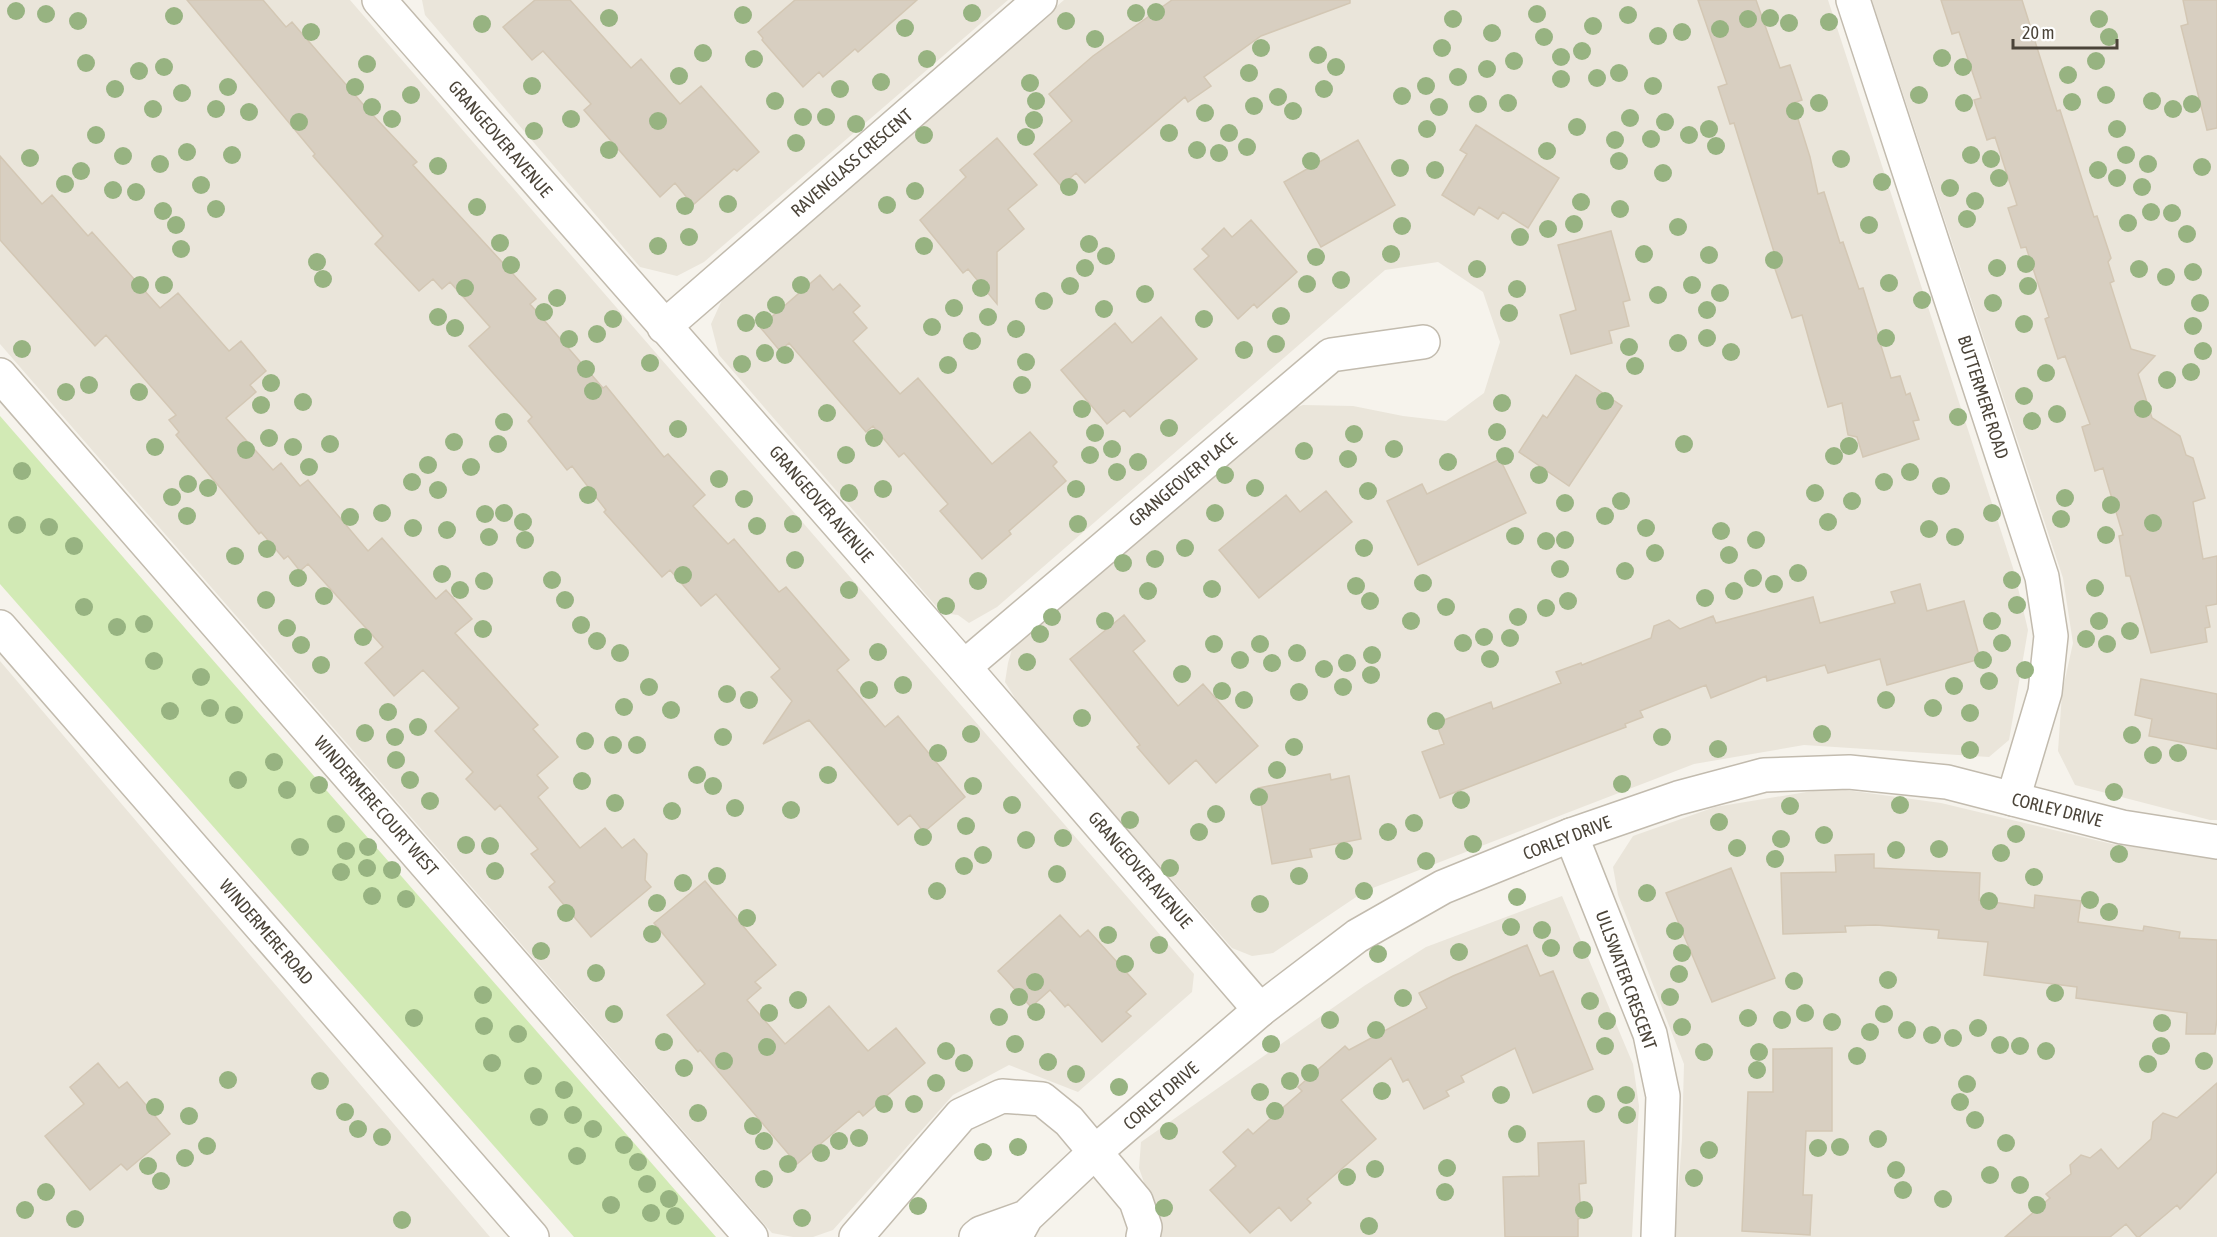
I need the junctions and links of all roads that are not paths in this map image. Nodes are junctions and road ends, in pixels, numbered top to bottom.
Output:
1 (379, 0) edge
2 (1040, 0) edge
3 (1853, 0) edge
4 (664, 327) junction
5 (1423, 342) dead end
6 (0, 375) edge
7 (0, 627) edge
8 (964, 667) junction
9 (2013, 799) junction
10 (1571, 835) junction
11 (2217, 842) edge
12 (1260, 1010) junction
13 (1095, 1152) junction
14 (1021, 1227) edge
15 (532, 1237) edge
16 (751, 1237) edge
17 (856, 1237) edge
18 (976, 1237) edge
19 (1143, 1237) edge
20 (1658, 1237) edge

1 - 4 street, GRANGEOVER AVENUE
2 - 4 street, RAVENGLASS CRESCENT
3 - 9 street, BUTTERMERE ROAD
4 - 8 street, GRANGEOVER AVENUE
5 - 8 street, GRANGEOVER PLACE
6 - 16 street, WINDERMERE COURT WEST
7 - 15 street, WINDERMERE ROAD
8 - 12 street, GRANGEOVER AVENUE
9 - 10 street, CORLEY DRIVE
9 - 11 street, CORLEY DRIVE
10 - 12 street, CORLEY DRIVE
10 - 20 street, ULLSWATER CRESCENT
12 - 13 street, CORLEY DRIVE
13 - 14 street, CORLEY DRIVE
13 - 17 street
13 - 19 street
14 - 18 street, CORLEY DRIVE

